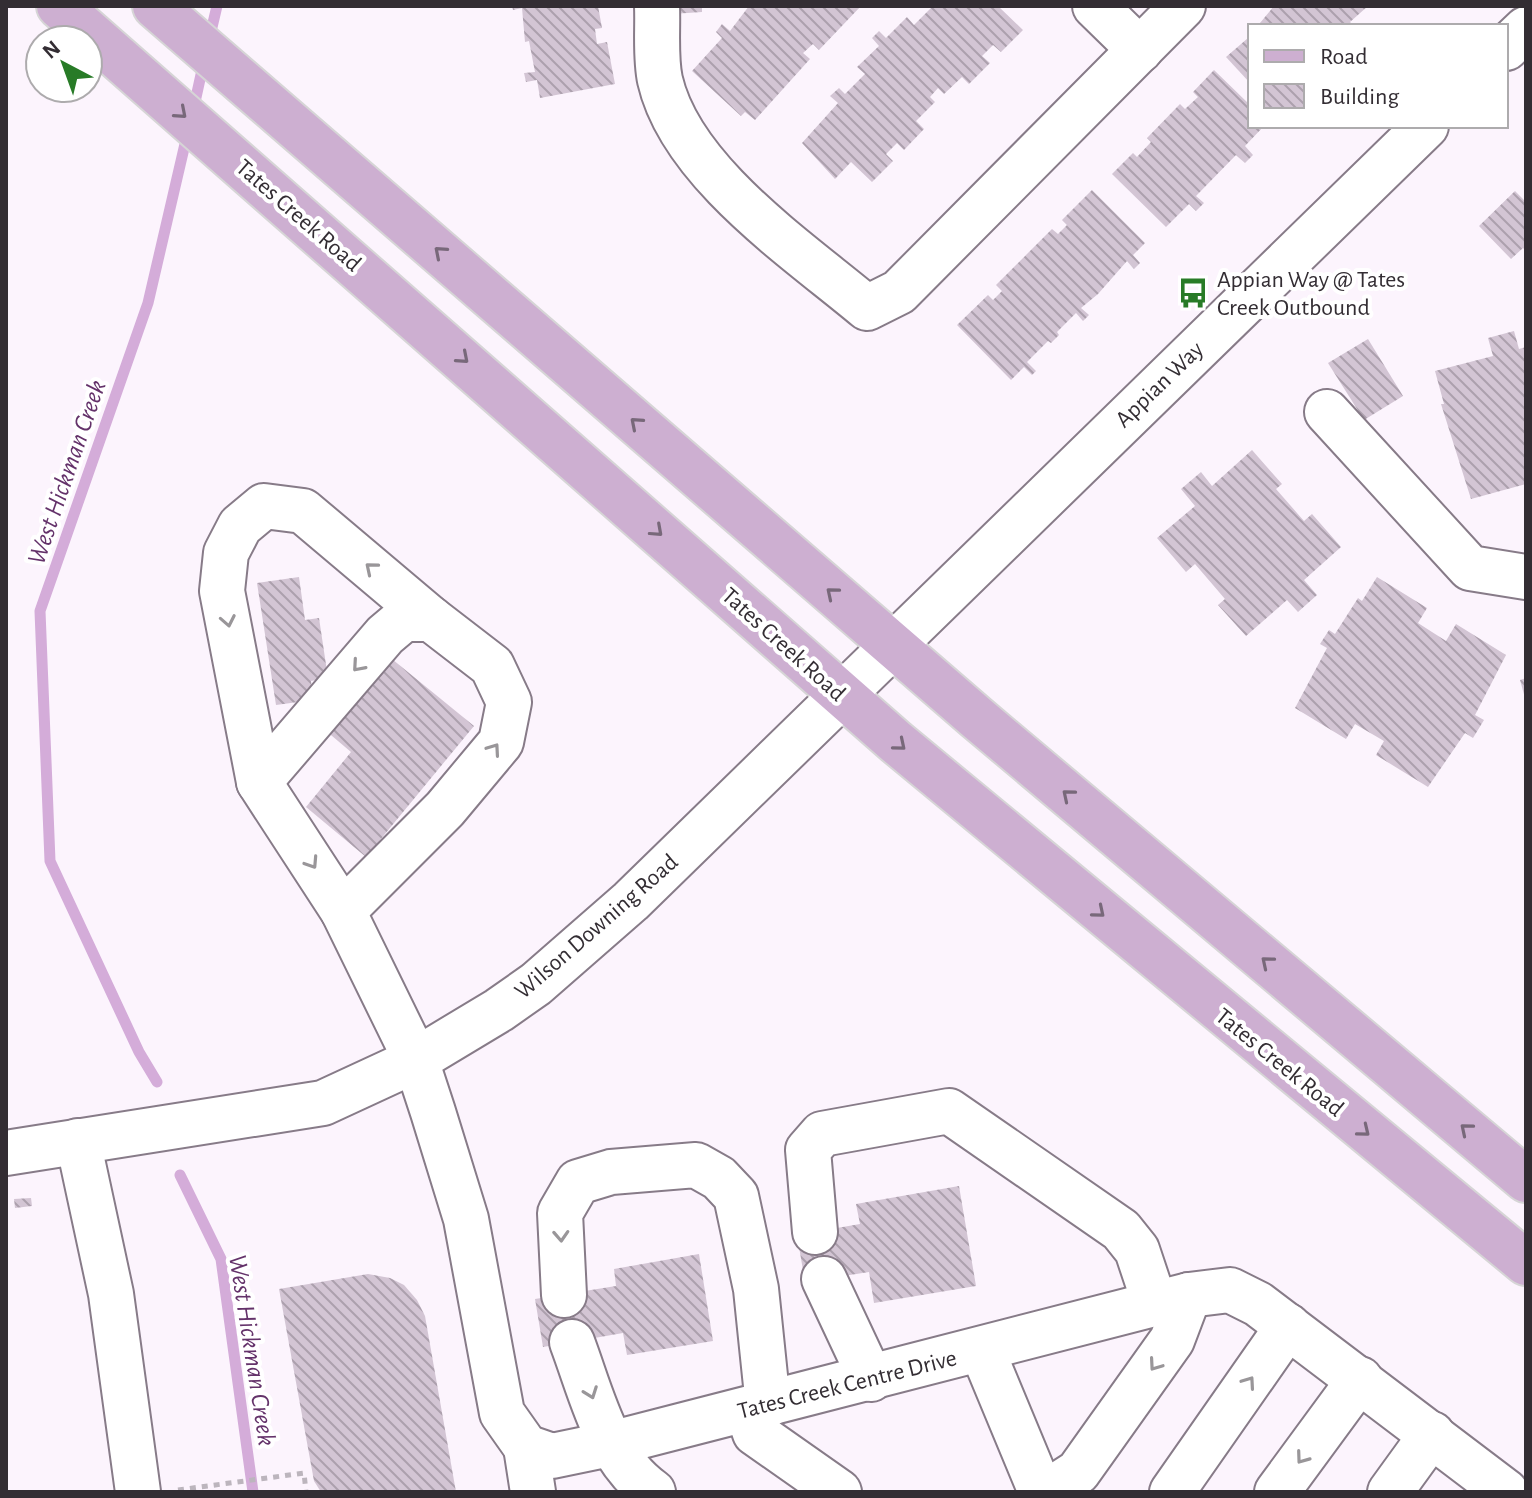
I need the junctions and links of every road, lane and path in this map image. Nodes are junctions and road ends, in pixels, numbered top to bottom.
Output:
1 (59, 6) edge
2 (155, 6) edge
3 (657, 6) edge
4 (1095, 6) edge
5 (1183, 6) edge
6 (1514, 6) edge
7 (1526, 18) edge
8 (1526, 29) edge
9 (1508, 46) edge
10 (1140, 50) junction
11 (1424, 128) edge
12 (1327, 412) dead end
13 (1526, 577) edge
14 (431, 619) junction
15 (892, 643) junction
16 (841, 694) junction
17 (259, 782) junction
18 (343, 911) junction
19 (416, 1060) junction
20 (78, 1141) junction
21 (6, 1153) edge
22 (1526, 1180) edge
23 (815, 1232) dead end
24 (1526, 1263) edge
25 (824, 1279) dead end
26 (564, 1295) dead end
27 (1172, 1300) junction
28 (1288, 1326) junction
29 (572, 1342) dead end
30 (982, 1350) junction
31 (871, 1379) junction
32 (1360, 1379) junction
33 (758, 1407) junction
34 (1432, 1434) junction
35 (610, 1444) junction
36 (526, 1447) junction
37 (1503, 1491) edge
38 (138, 1492) edge
39 (163, 1492) edge
40 (306, 1492) edge
41 (533, 1492) edge
42 (653, 1492) edge
43 (839, 1492) edge
44 (1044, 1492) edge
45 (1172, 1492) edge
46 (1277, 1492) edge
47 (1390, 1492) edge

1 -> 16 main road, Tates Creek Road
15 -> 2 main road
3 - 10 street
4 - 10 street
5 - 10 street
6 - 7 street
8 - 9 street
11 - 15 street, Appian Way
12 - 13 street
14 -> 17 street
14 -> 17 street
18 -> 14 street
15 - 16 street, Wilson Downing Road
22 -> 15 main road
16 - 19 street, Wilson Downing Road
16 -> 24 main road, Tates Creek Road
17 -> 18 street
18 - 19 street
19 - 20 street, Wilson Downing Road
19 - 36 street
20 - 21 street, Wilson Downing Road
20 - 38 street
23 - 27 street
25 - 31 street
33 -> 26 street
27 - 28 street, Tates Creek Centre Drive
27 - 30 street, Tates Creek Centre Drive
27 -> 44 street
28 - 32 street, Tates Creek Centre Drive
45 -> 28 street
29 -> 35 street
30 - 31 street, Tates Creek Centre Drive
30 - 44 street
31 - 33 street, Tates Creek Centre Drive
32 - 34 street, Tates Creek Centre Drive
32 -> 46 street
33 - 35 street, Tates Creek Centre Drive
33 - 43 street
34 - 37 street, Tates Creek Centre Drive
34 - 47 street
35 - 36 street, Tates Creek Centre Drive
35 - 42 street
36 - 41 street
39 - 40 path

